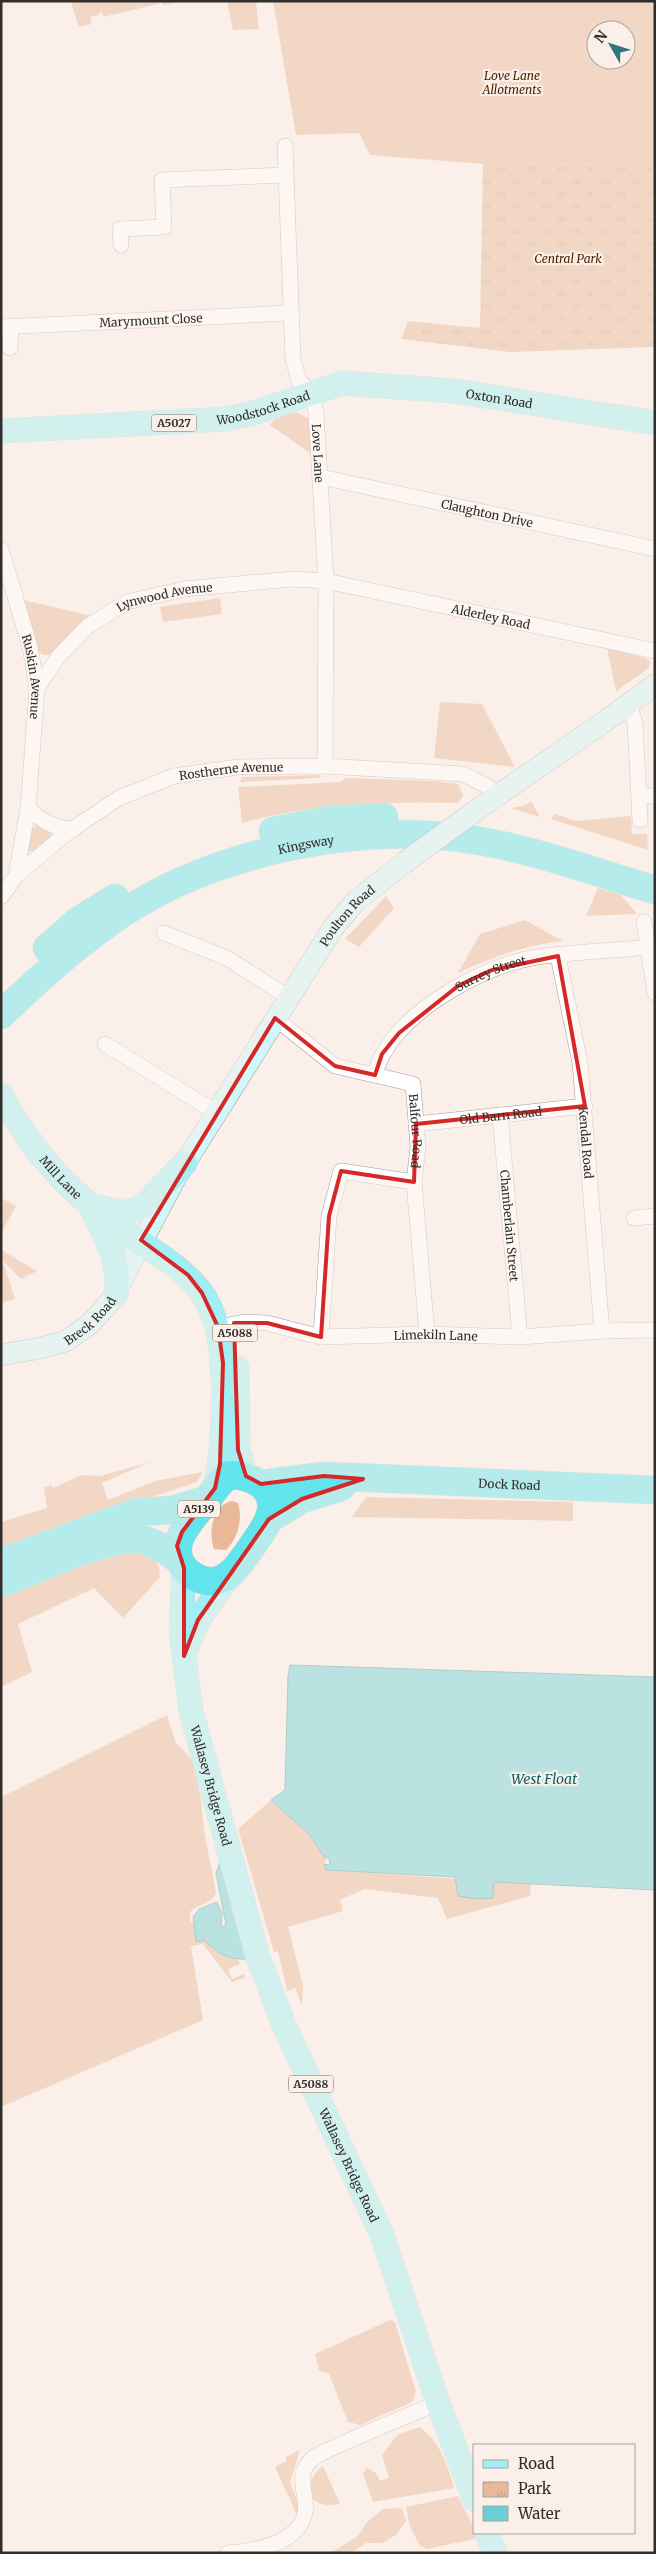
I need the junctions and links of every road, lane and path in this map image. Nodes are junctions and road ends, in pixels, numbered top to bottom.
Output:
1 (285, 146) dead end
2 (286, 175) junction
3 (121, 245) dead end
4 (290, 313) junction
5 (6, 327) edge
6 (10, 348) dead end
7 (342, 383) joint
8 (311, 392) junction
9 (655, 423) edge
10 (1, 431) edge
11 (321, 477) junction
12 (1, 549) edge
13 (655, 549) edge
14 (326, 581) junction
15 (655, 651) edge
16 (655, 684) edge
17 (37, 688) junction
18 (629, 704) junction
19 (325, 766) junction
20 (639, 794) junction
21 (655, 797) edge
22 (490, 801) junction
23 (28, 808) junction
24 (640, 820) dead end
25 (74, 828) junction
26 (655, 870) edge
27 (16, 876) junction
28 (655, 890) edge
29 (1, 896) edge
30 (644, 922) dead end
31 (164, 933) dead end
32 (647, 948) junction
33 (558, 956) junction
34 (1, 989) edge
35 (655, 993) edge
36 (288, 996) junction
37 (1, 1015) edge
38 (275, 1018) junction
39 (105, 1044) dead end
40 (375, 1075) junction
41 (1, 1095) edge
42 (585, 1106) junction
43 (217, 1113) junction
44 (500, 1115) junction
45 (416, 1124) junction
46 (185, 1163) junction
47 (414, 1182) junction
48 (90, 1206) junction
49 (655, 1216) edge
50 (634, 1218) dead end
51 (141, 1240) junction
52 (116, 1294) junction
53 (226, 1325) junction
54 (655, 1330) edge
55 (602, 1331) junction
56 (427, 1334) junction
57 (321, 1337) junction
58 (520, 1337) junction
59 (1, 1355) edge
60 (363, 1479) junction
61 (253, 1480) junction
62 (655, 1490) edge
63 (210, 1494) junction
64 (268, 1519) junction
65 (1, 1562) edge
66 (181, 1564) junction
67 (231, 1574) junction
68 (1, 1583) edge
69 (184, 1656) junction
70 (438, 2403) junction
71 (473, 2495) edge
72 (487, 2534) edge
73 (228, 2553) edge
74 (495, 2553) edge

1 - 2 street, Love Lane
2 - 3 street
2 - 4 street, Love Lane
4 - 5 street, Marymount Close
4 - 8 street, Love Lane
5 - 6 street, Marymount Close
7 - 8 main road, Woodstock Road / A5027
7 - 9 main road, Oxton Road / A5027
8 - 10 main road, Woodstock Road / A5027
8 - 11 street, Love Lane
11 - 13 street, Claughton Drive
11 - 14 street, Love Lane
12 - 17 street, Ruskin Avenue
14 - 15 street, Alderley Road
14 - 17 street, Lynwood Avenue
14 - 19 street, Love Lane
16 - 18 main road, Poulton Road
17 - 23 street, Ruskin Avenue
18 - 20 street
18 - 22 main road, Poulton Road
19 - 22 street, Rostherne Avenue
19 - 25 street, Rostherne Avenue
20 - 21 street
20 - 24 street
22 - 36 main road, Poulton Road, bridge
23 - 25 street
23 - 27 street, Ruskin Avenue
25 - 27 street, Rostherne Avenue
26 - 34 highway, Kingsway
27 - 29 street, Rostherne Avenue
28 - 37 highway, Kingsway
30 - 32 street
31 - 36 street
32 - 33 street, Surrey Street
32 - 35 street
33 - 40 street, Surrey Street
33 - 42 street, Kendal Road
36 - 38 main road, Poulton Road
38 - 40 street, Balfour Road
38 - 43 main road, Poulton Road
39 - 43 street
40 - 45 street, Balfour Road
41 - 48 main road, Mill Lane / A5088
42 - 44 street, Old Barn Road
42 - 55 street, Kendal Road
43 - 46 main road, Poulton Road
44 - 45 street, Old Barn Road
44 - 58 street, Chamberlain Street
45 - 47 street, Balfour Road
46 - 48 main road
46 - 51 main road, Poulton Road
47 - 56 street, Balfour Road
47 - 57 street
48 - 51 main road, Mill Lane / A5088
48 - 52 main road
49 - 50 street
51 - 52 main road, Breck Road
51 - 53 main road, A5088
52 - 59 main road, Breck Road
53 - 57 street, Limekiln Lane
53 - 61 main road, A5088
53 - 63 main road, A5088
54 - 55 street, Limekiln Lane
55 - 58 street, Limekiln Lane
56 - 57 street, Limekiln Lane
56 - 58 street, Limekiln Lane
60 - 61 highway, Dock Road / A5139
60 - 62 highway, Dock Road / A5139
60 - 64 highway, Dock Road / A5139
61 - 63 highway, A5139
61 - 64 highway
63 - 65 highway, A5139
63 - 66 highway, A5139
64 - 67 highway, A5139
66 - 67 highway
66 - 68 highway
66 - 69 main road, A5088
67 - 69 main road, A5088
69 - 70 main road, Wallasey Bridge Road / A5088
70 - 71 main road, Wallasey Bridge Road / A5088
70 - 73 street
72 - 74 main road

